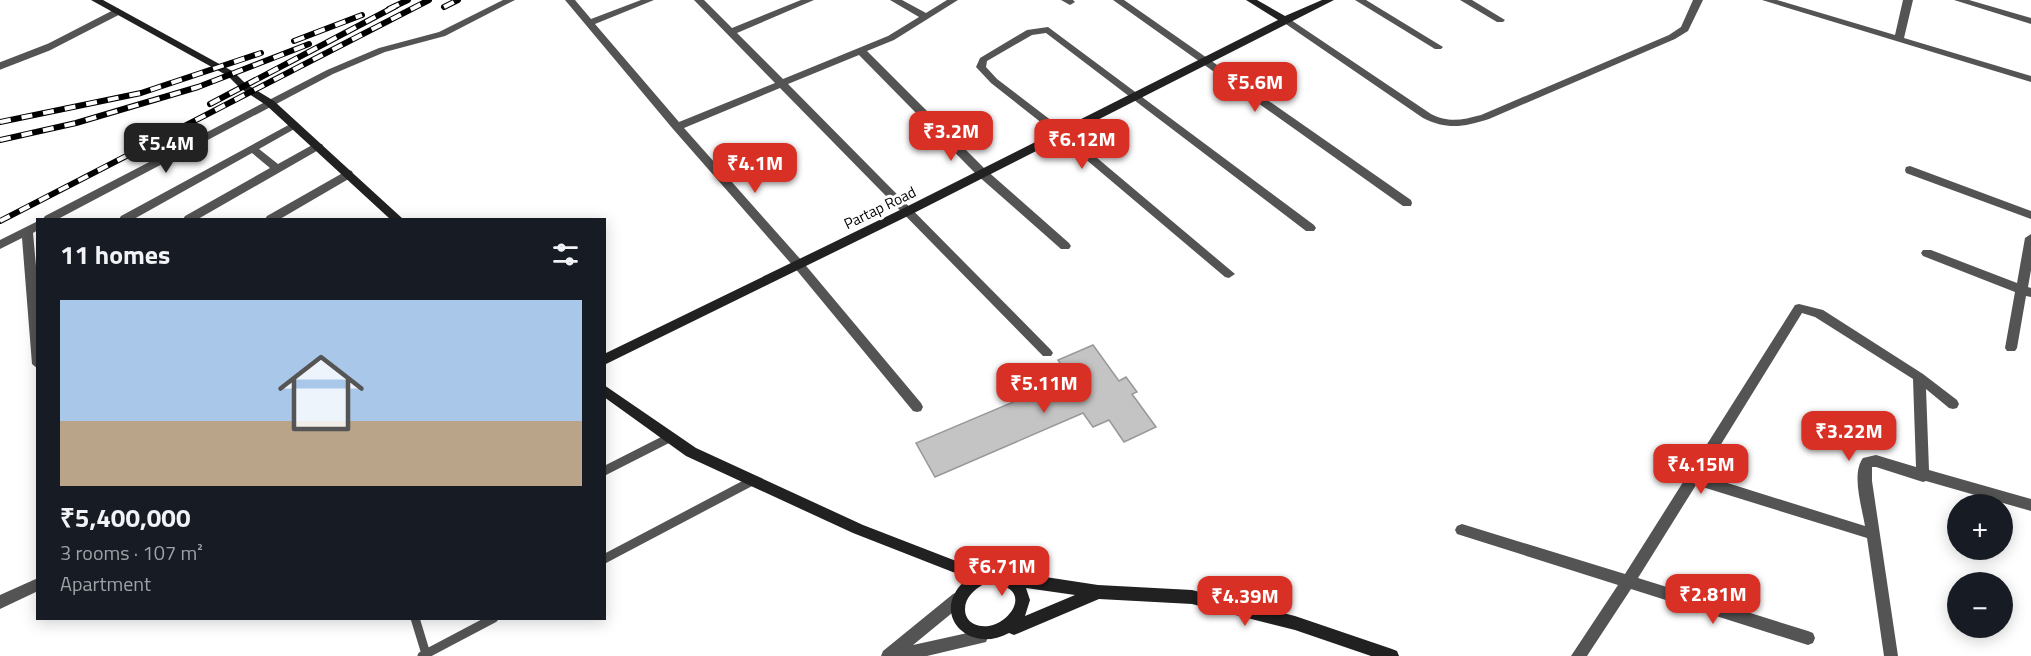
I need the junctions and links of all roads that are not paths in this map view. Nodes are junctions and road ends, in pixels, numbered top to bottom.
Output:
1 (96, 0) edge
2 (510, 0) edge
3 (570, 0) edge
4 (649, 0) edge
5 (699, 0) edge
6 (809, 0) edge
7 (895, 0) edge
8 (953, 0) edge
9 (1118, 0) edge
10 (1251, 0) edge
11 (1329, 0) edge
12 (1360, 0) edge
13 (1465, 0) edge
14 (1698, 0) edge
15 (1767, 0) edge
16 (1908, 0) edge
17 (1959, 0) edge
18 (117, 12) junction
19 (927, 16) junction
20 (1285, 20) junction
21 (1500, 20) dead end
22 (2031, 21) edge
23 (588, 23) junction
24 (730, 32) junction
25 (1899, 40) junction
26 (1438, 47) dead end
27 (861, 51) junction
28 (1204, 61) junction
29 (0, 66) edge
30 (2031, 79) edge
31 (779, 83) junction
32 (1136, 95) junction
33 (270, 103) junction
34 (294, 125) junction
35 (677, 127) junction
36 (1060, 133) junction
37 (318, 146) junction
38 (252, 148) junction
39 (278, 168) junction
40 (1910, 170) dead end
41 (981, 172) junction
42 (348, 174) junction
43 (1407, 203) dead end
44 (906, 212) junction
45 (2031, 215) edge
46 (51, 218) edge
47 (127, 218) edge
48 (191, 218) edge
49 (273, 218) edge
50 (396, 218) edge
51 (32, 228) edge
52 (1310, 228) dead end
53 (2031, 238) edge
54 (0, 245) edge
55 (1065, 246) dead end
56 (1927, 253) dead end
57 (798, 264) junction
58 (1229, 274) dead end
59 (2026, 292) edge
60 (36, 319) edge
61 (2012, 348) dead end
62 (1047, 352) dead end
63 (606, 359) edge
64 (1919, 377) junction
65 (606, 391) edge
66 (1953, 404) dead end
67 (917, 407) dead end
68 (671, 437) junction
69 (606, 470) edge
70 (1923, 476) junction
71 (1693, 478) junction
72 (753, 481) junction
73 (2030, 508) edge
74 (1462, 530) dead end
75 (1872, 534) junction
76 (606, 559) edge
77 (999, 576) junction
78 (982, 577) junction
79 (1628, 582) junction
80 (36, 585) edge
81 (1098, 592) junction
82 (958, 599) junction
83 (0, 602) edge
84 (415, 620) edge
85 (490, 620) edge
86 (1014, 628) junction
87 (981, 637) junction
88 (1808, 638) dead end
89 (424, 655) edge
90 (888, 656) edge
91 (895, 656) edge
92 (1392, 656) edge
93 (1578, 656) edge
94 (1891, 656) edge

1 - 18 street
2 - 33 street
3 - 23 street
4 - 23 street
5 - 24 street
6 - 24 street
7 - 19 street
8 - 19 street
9 - 28 street
10 - 20 street
11 - 20 street, Partap Road
12 - 26 street
13 - 21 street
14 - 20 street
15 - 25 street
16 - 25 street
17 - 22 street
18 - 29 lane
18 - 33 street
19 - 27 street
20 - 28 street, Partap Road
23 - 35 street
24 - 31 street
25 - 30 street
27 - 31 street
27 - 41 street
28 - 32 street, Partap Road
28 - 43 street
31 - 35 street
31 - 44 street
32 - 36 street, Partap Road
32 - 36 street
32 - 52 street
33 - 34 street
33 - 46 street
34 - 37 street
34 - 38 street
35 - 57 street
36 - 41 street, Partap Road
36 - 58 street
37 - 39 street
37 - 42 street
38 - 39 street
38 - 47 street
39 - 48 street
40 - 45 street
41 - 44 street, Partap Road
41 - 55 street
42 - 49 street
42 - 50 street
44 - 57 street, Partap Road
44 - 62 street
51 - 54 street
51 - 60 street
53 - 59 street
56 - 59 street
57 - 63 street, Partap Road
57 - 67 street
59 - 61 street
64 - 66 street
64 - 70 street
64 - 71 street
65 - 68 street
68 - 69 lane
68 - 72 street
70 - 73 street
70 - 75 street
71 - 75 street
71 - 79 street
72 - 76 lane
72 - 78 street
74 - 79 street
75 - 94 street
77 - 78 street
77 - 81 street
77 - 86 street
78 - 82 street
79 - 88 street
79 - 93 street
80 - 83 street
81 - 86 street
81 - 92 street
82 - 87 street
82 - 90 street
84 - 89 lane
85 - 89 lane
86 - 87 street
87 - 91 street

